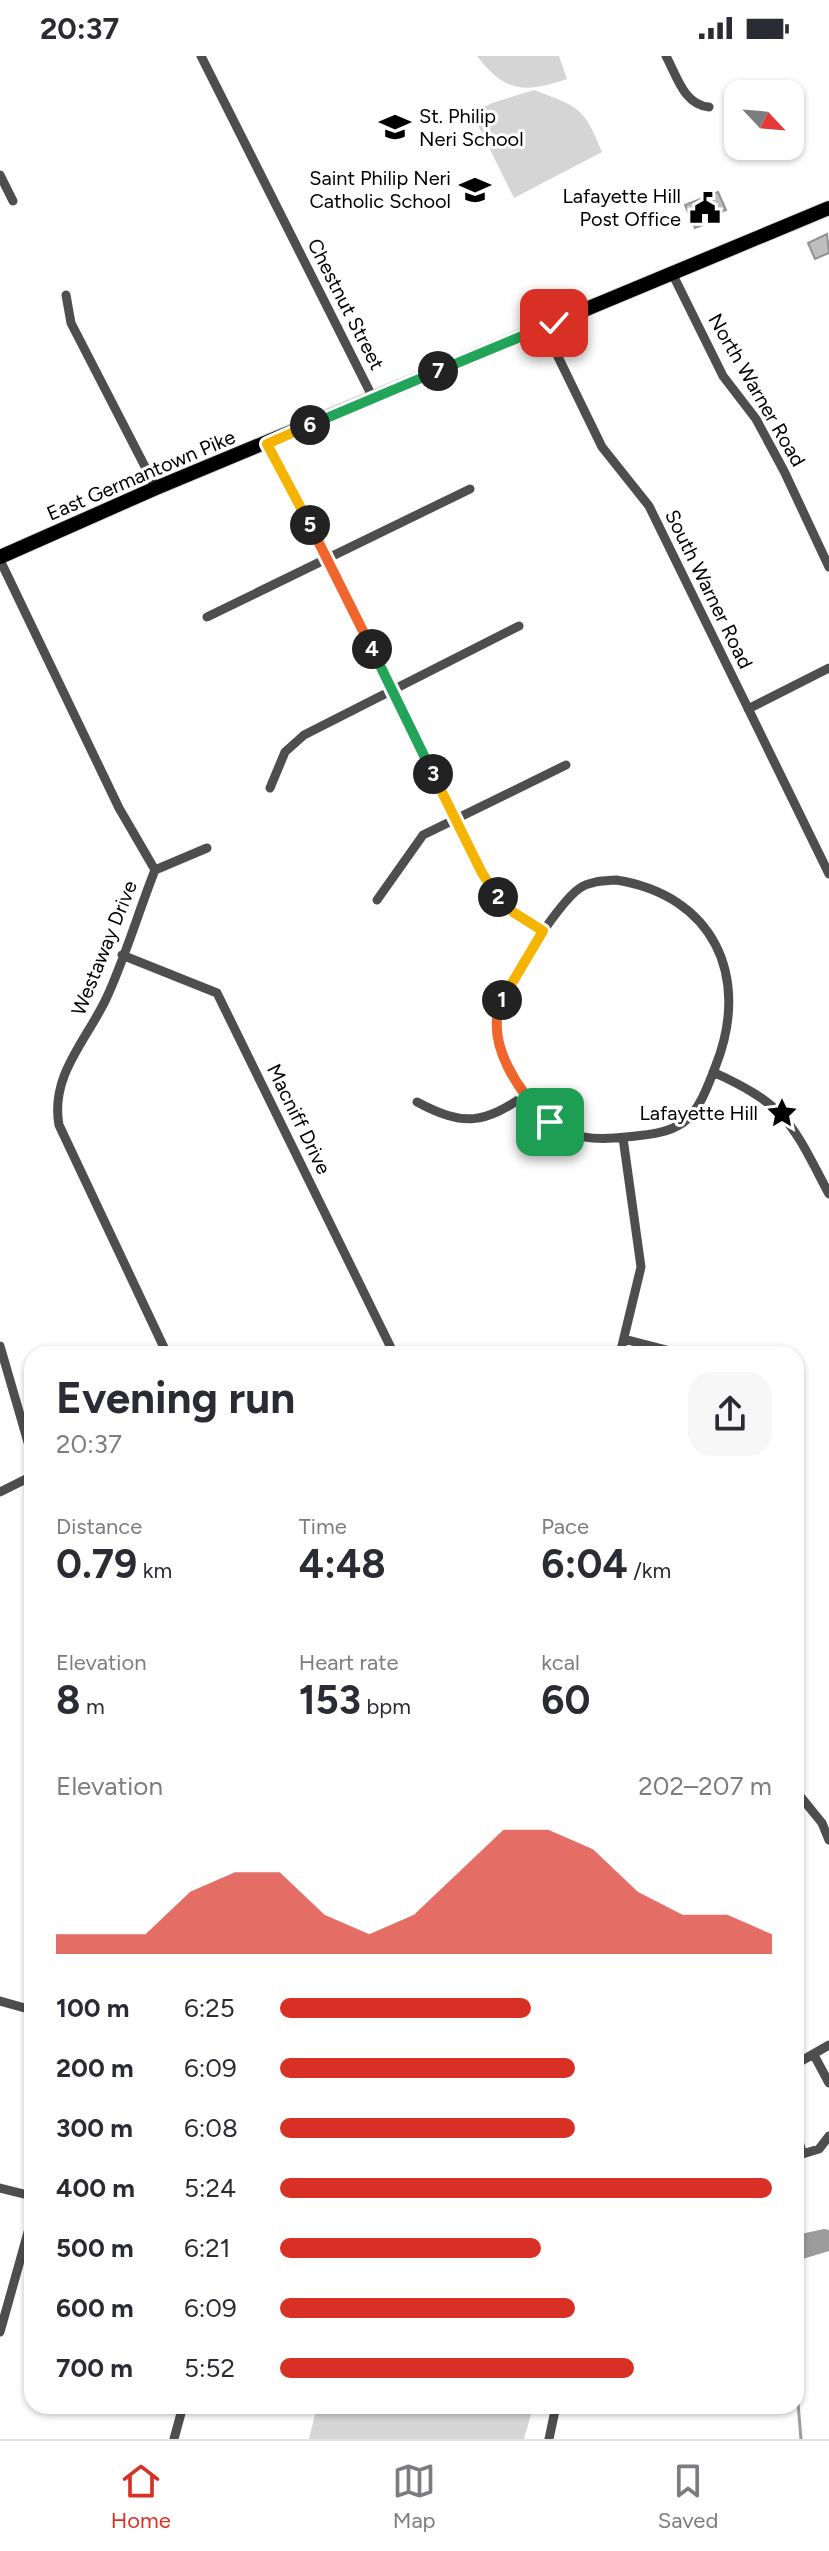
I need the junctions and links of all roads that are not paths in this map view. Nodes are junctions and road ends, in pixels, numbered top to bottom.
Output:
1 (201, 56) edge
2 (666, 56) edge
3 (709, 107) dead end
4 (0, 175) edge
5 (13, 201) dead end
6 (828, 212) edge
7 (673, 275) junction
8 (66, 295) dead end
9 (544, 328) junction
10 (373, 398) junction
11 (267, 444) junction
12 (156, 488) junction
13 (470, 489) dead end
14 (0, 558) edge
15 (328, 558) junction
16 (829, 567) edge
17 (207, 617) dead end
18 (519, 626) dead end
19 (829, 668) edge
20 (392, 691) junction
21 (748, 709) junction
22 (566, 765) dead end
23 (270, 788) dead end
24 (454, 819) junction
25 (207, 848) dead end
26 (155, 870) junction
27 (829, 874) edge
28 (377, 900) dead end
29 (543, 931) junction
30 (122, 955) junction
31 (713, 1072) junction
32 (527, 1094) junction
33 (417, 1102) dead end
34 (623, 1138) junction
35 (829, 1194) edge
36 (624, 1339) junction
37 (0, 1346) edge
38 (163, 1346) edge
39 (390, 1346) edge
40 (622, 1346) edge
41 (651, 1346) edge
42 (24, 1428) edge
43 (24, 1480) edge
44 (0, 1492) edge
45 (804, 1800) edge
46 (829, 1840) edge
47 (0, 2001) edge
48 (24, 2008) edge
49 (829, 2045) edge
50 (814, 2055) junction
51 (804, 2060) edge
52 (829, 2083) edge
53 (829, 2136) edge
54 (804, 2154) edge
55 (0, 2188) edge
56 (24, 2194) edge
57 (24, 2246) edge
58 (0, 2332) edge
59 (181, 2414) edge
60 (554, 2414) edge
61 (174, 2439) edge
62 (549, 2439) edge

1 - 10 street, Chestnut Street
2 - 3 street
4 - 5 street
6 - 7 main road, East Germantown Pike
7 - 9 main road, East Germantown Pike
7 - 16 street, North Warner Road
8 - 12 street
9 - 10 main road, East Germantown Pike
9 - 21 street, South Warner Road
10 - 11 main road, East Germantown Pike
11 - 12 main road, East Germantown Pike
11 - 15 street
12 - 14 main road, East Germantown Pike
13 - 15 street
14 - 26 street, Westaway Drive
15 - 17 street
15 - 20 street
18 - 20 street
19 - 21 street
20 - 23 street
20 - 24 street
21 - 27 street, South Warner Road
22 - 24 street
24 - 28 street
24 - 29 street
25 - 26 street
26 - 30 street, Westaway Drive
29 - 31 street
29 - 32 street
30 - 38 street, Westaway Drive
30 - 39 street, Macniff Drive
31 - 34 street
31 - 35 street
32 - 33 street
32 - 34 street
34 - 36 street
36 - 40 street
36 - 41 street
37 - 42 street
43 - 44 street
45 - 46 street
47 - 48 street
49 - 50 street
50 - 51 street
50 - 52 street
53 - 54 street
55 - 56 street
57 - 58 street
59 - 61 street
60 - 62 street

